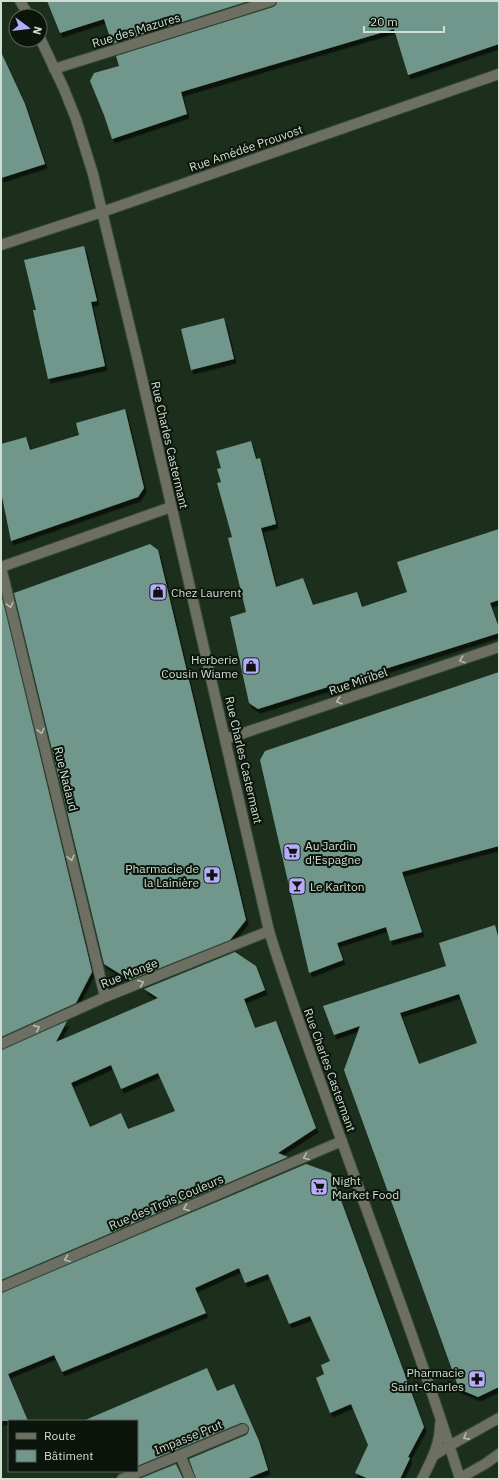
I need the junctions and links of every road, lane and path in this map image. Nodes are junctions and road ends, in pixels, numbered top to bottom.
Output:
1 (271, 1) edge
2 (45, 48) edge
3 (54, 69) junction
4 (499, 74) edge
5 (102, 212) junction
6 (1, 245) edge
7 (171, 507) junction
8 (1, 567) edge
9 (499, 647) edge
10 (226, 739) junction
11 (269, 931) junction
12 (105, 997) junction
13 (1, 1044) edge
14 (342, 1141) junction
15 (1, 1287) edge
16 (437, 1408) junction
17 (499, 1418) edge
18 (243, 1429) dead end
19 (449, 1446) junction
20 (499, 1454) edge
21 (180, 1455) junction
22 (434, 1456) junction
23 (460, 1478) edge
24 (122, 1479) edge
25 (190, 1479) edge
26 (422, 1479) edge

1 - 3 street, Rue des Mazures
2 - 3 street, Rue Charles Castermant
3 - 5 street, Rue Charles Castermant
4 - 5 street, Rue Amédée Prouvost
5 - 6 street, Rue Amédée Prouvost
5 - 7 street, Rue Charles Castermant
7 - 8 street
7 - 10 street, Rue Charles Castermant
8 -> 12 street, Rue Nadaud
9 -> 10 street, Rue Miribel
10 - 11 street, Rue Charles Castermant
12 -> 11 street, Rue Monge
11 - 14 street, Rue Charles Castermant
13 -> 12 street, Rue Monge
14 -> 15 street, Rue des Trois Couleurs
14 - 16 street, Rue Charles Castermant
16 - 19 street, Rue Charles Castermant
16 - 22 street
17 -> 19 street
18 - 21 street, Impasse Prut
19 - 22 street
19 - 23 street, Rue Charles Castermant
20 - 23 street
21 - 24 street, Impasse Prut
21 - 25 street
22 - 26 street

